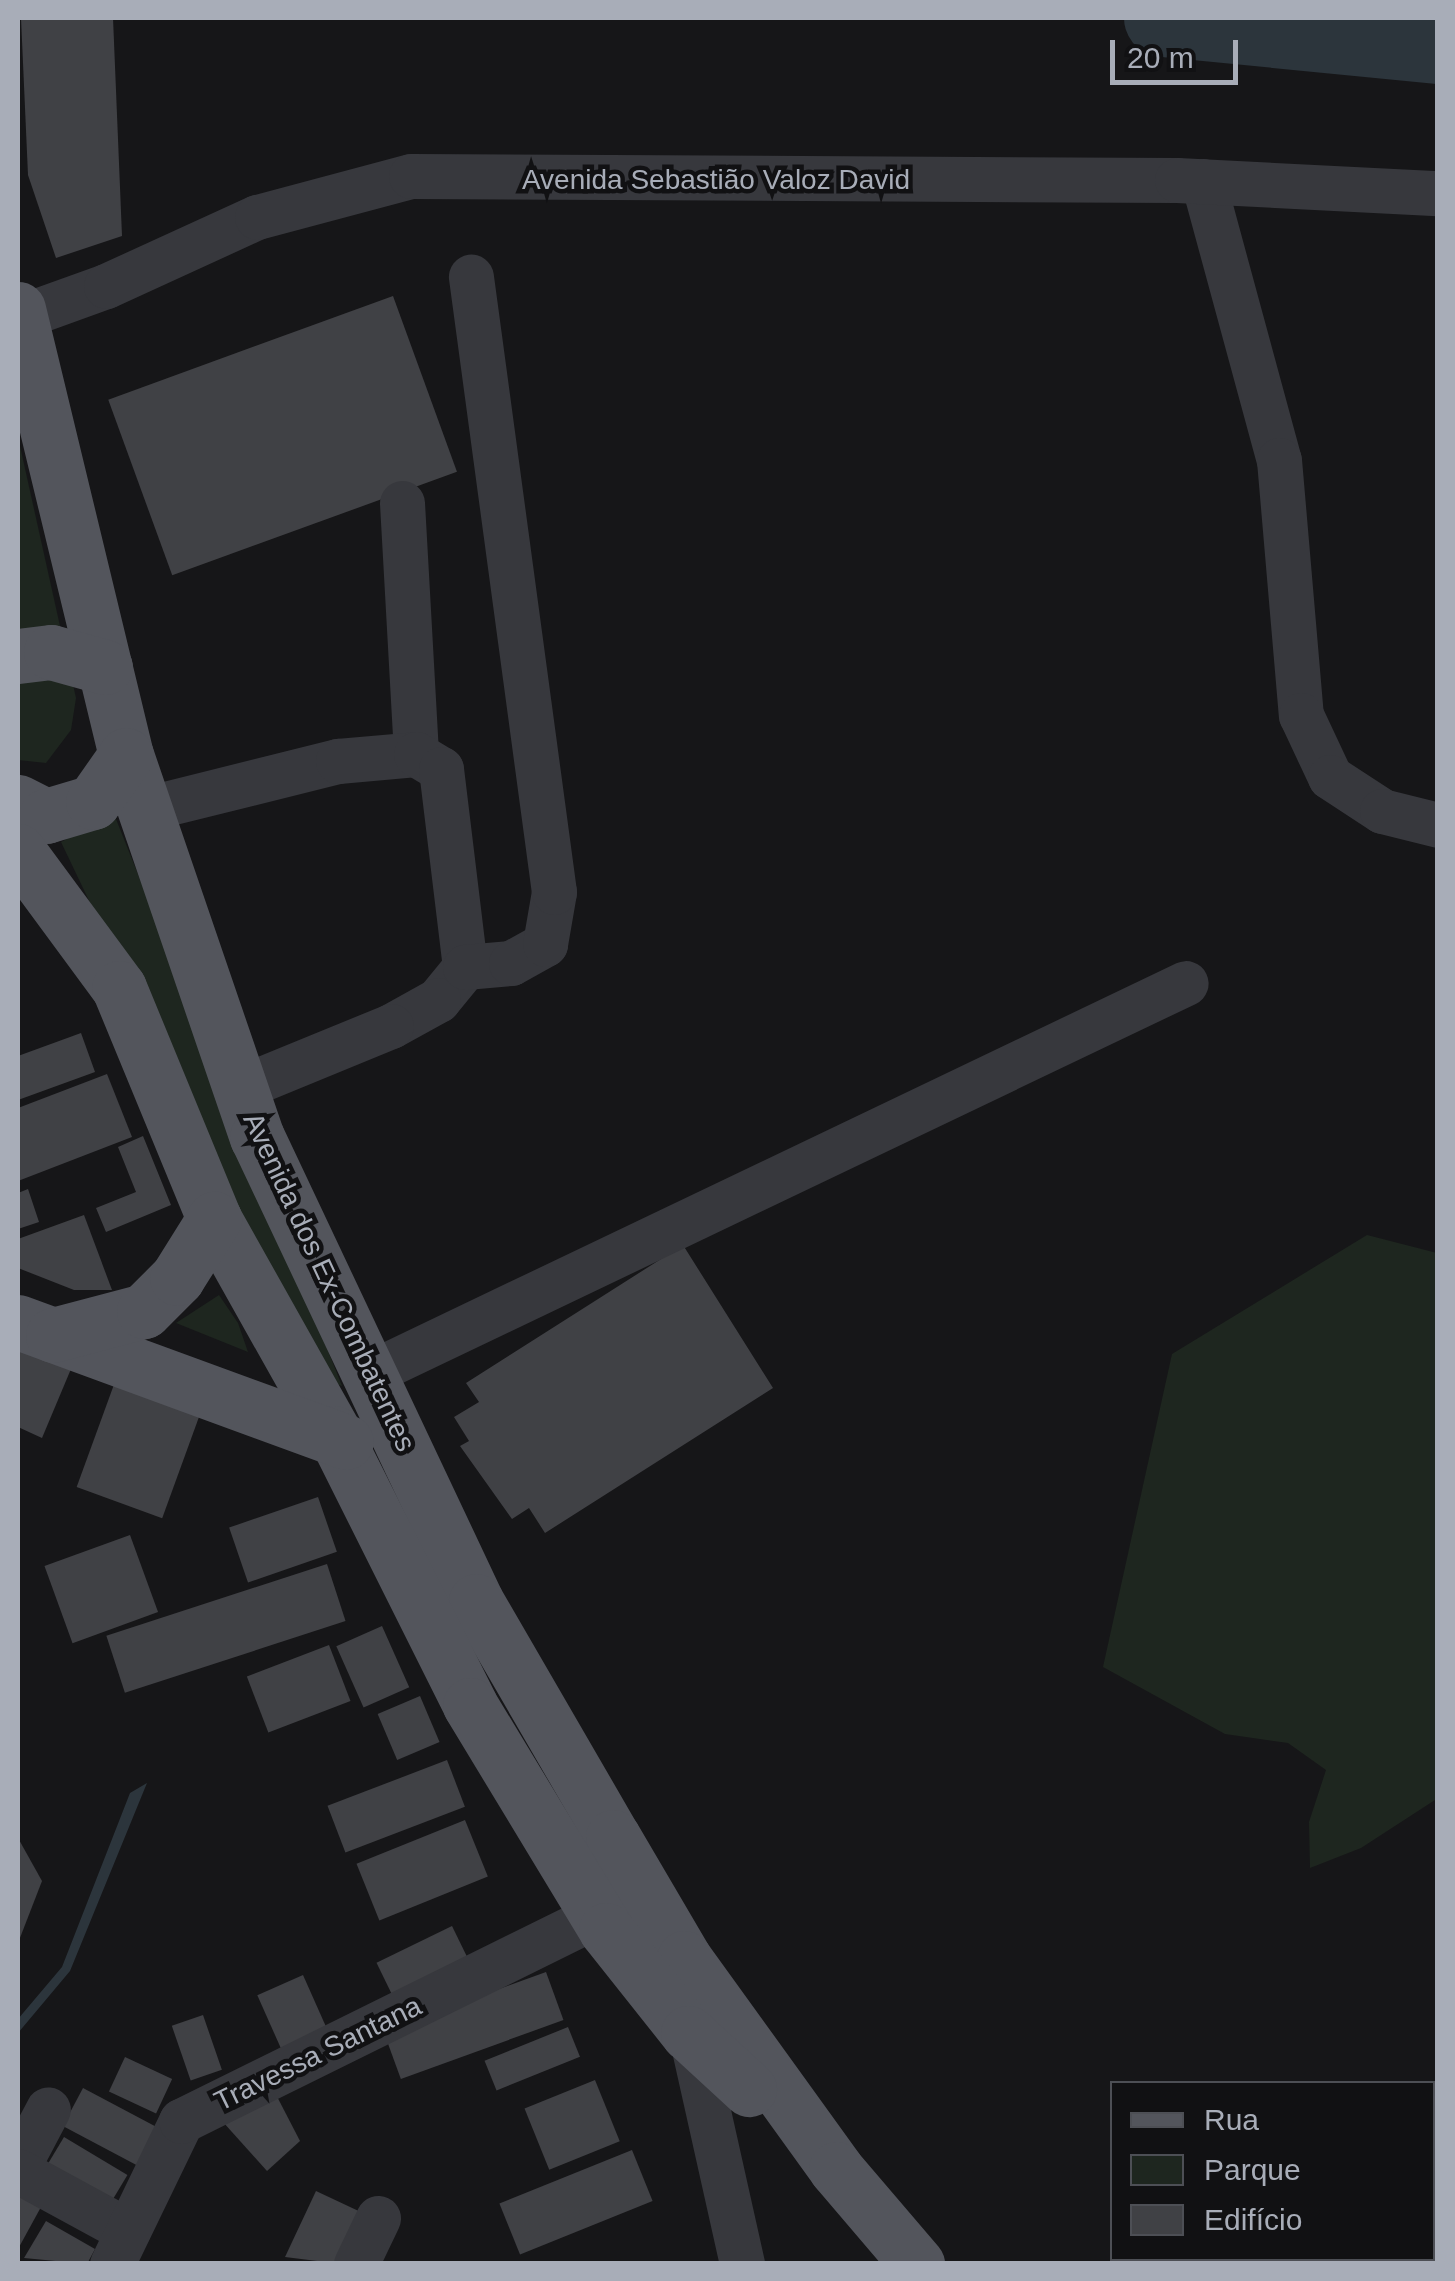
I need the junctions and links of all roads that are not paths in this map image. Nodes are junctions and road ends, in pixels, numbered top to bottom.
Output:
1 (1203, 181) junction
2 (1438, 193) edge
3 (471, 277) dead end
4 (18, 313) edge
5 (402, 503) dead end
6 (18, 656) edge
7 (105, 667) junction
8 (416, 754) junction
9 (126, 755) junction
10 (18, 802) edge
11 (145, 809) junction
12 (1438, 825) edge
13 (18, 851) edge
14 (465, 968) junction
15 (1186, 983) dead end
16 (240, 1088) junction
17 (214, 1219) junction
18 (35, 1328) edge
19 (370, 1372) junction
20 (334, 1433) junction
21 (476, 1601) junction
22 (596, 1916) junction
23 (684, 1958) junction
24 (688, 2033) junction
25 (48, 2109) dead end
26 (18, 2168) edge
27 (836, 2170) junction
28 (378, 2218) dead end
29 (120, 2247) edge
30 (356, 2264) edge
31 (742, 2264) edge
32 (916, 2264) edge

1 - 2 street, Avenida Sebastião Valoz David
1 - 4 street, Avenida Sebastião Valoz David
1 - 12 street
3 - 14 street
4 - 7 main road, Avenida dos Ex-Combatentes
5 - 8 street
6 - 7 main road
7 - 9 main road, Avenida dos Ex-Combatentes
8 - 11 street
8 - 14 street
9 - 10 main road
9 - 11 main road, Avenida dos Ex-Combatentes
11 - 16 main road, Avenida dos Ex-Combatentes
13 - 17 main road, Avenida dos Ex-Combatentes
14 - 16 street
15 - 19 street
16 - 19 main road, Avenida dos Ex-Combatentes
17 - 18 main road
17 - 20 main road, Avenida dos Ex-Combatentes
18 - 20 main road
19 - 21 main road, Avenida dos Ex-Combatentes
20 - 21 main road
20 - 22 main road, Avenida dos Ex-Combatentes
21 - 23 main road, Avenida dos Ex-Combatentes
22 - 24 main road, Avenida dos Ex-Combatentes
22 - 29 street, Travessa Santana
23 - 24 street
23 - 27 main road, Avenida dos Ex-Combatentes
24 - 27 main road, Avenida dos Ex-Combatentes
24 - 31 street
25 - 26 street
26 - 29 street
27 - 32 main road, Avenida dos Ex-Combatentes
28 - 30 street

